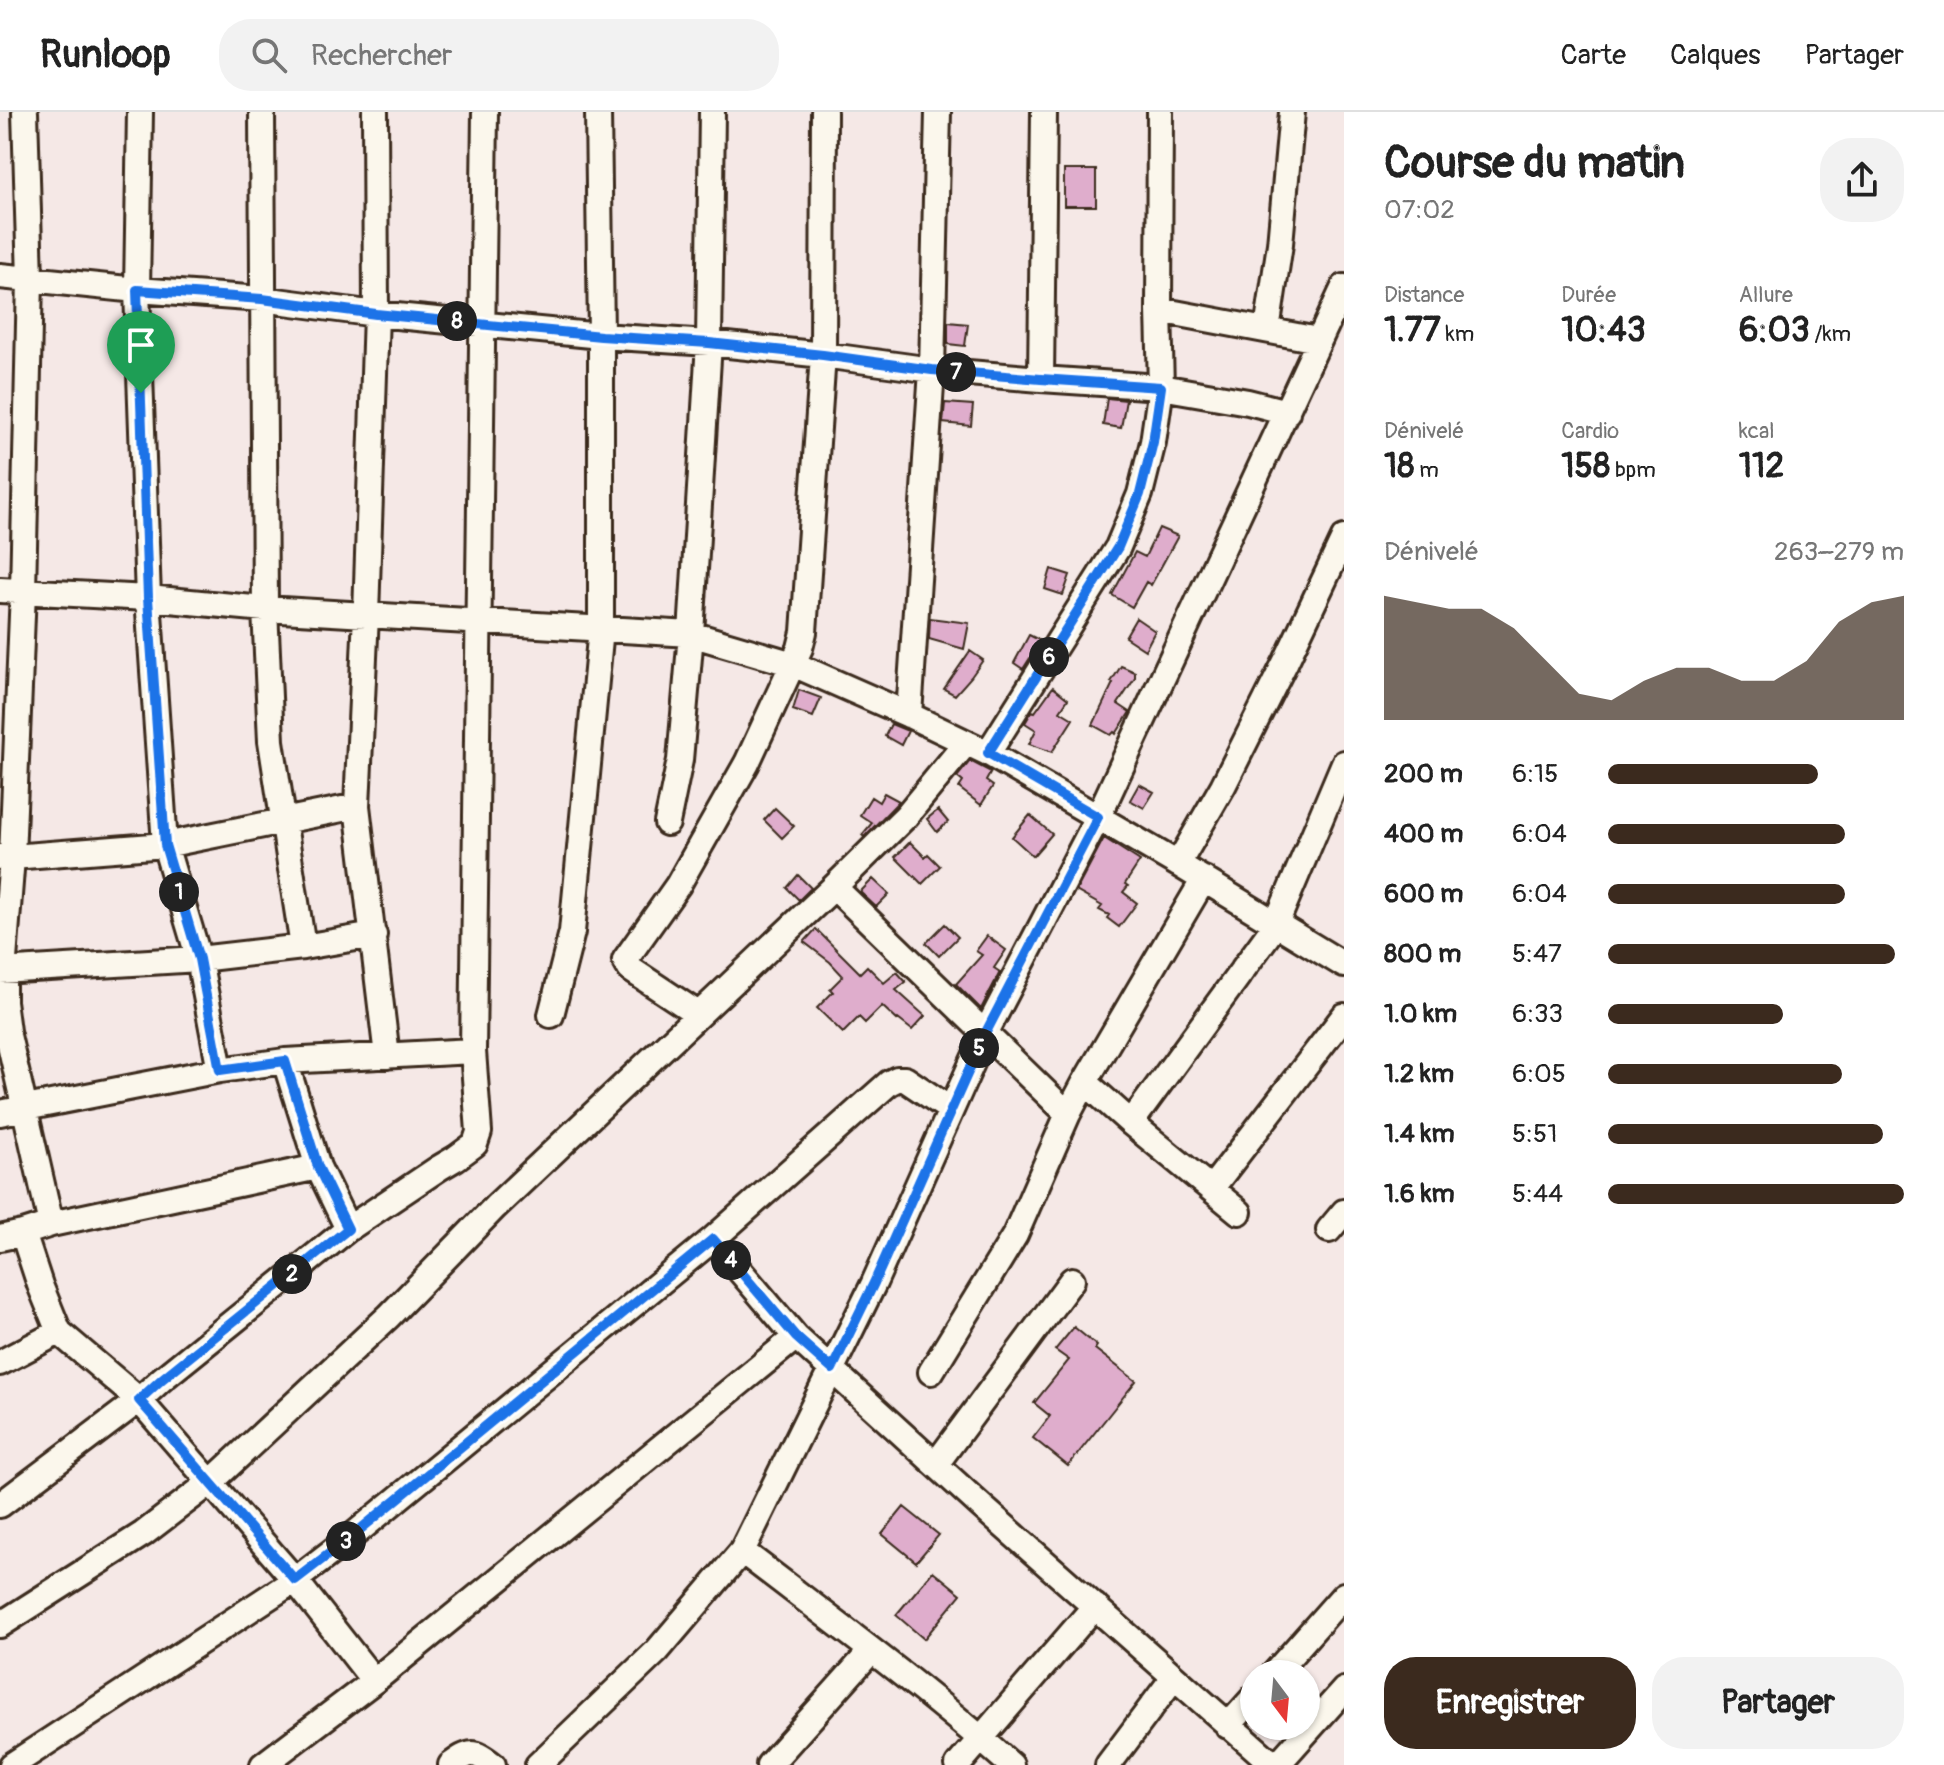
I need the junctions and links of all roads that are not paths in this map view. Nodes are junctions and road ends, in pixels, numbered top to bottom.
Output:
1 (25, 112) edge
2 (140, 112) edge
3 (262, 112) edge
4 (375, 112) edge
5 (485, 112) edge
6 (598, 112) edge
7 (712, 112) edge
8 (824, 112) edge
9 (938, 112) edge
10 (1044, 112) edge
11 (1160, 112) edge
12 (1292, 112) edge
13 (0, 276) edge
14 (30, 279) junction
15 (1344, 287) edge
16 (137, 290) junction
17 (262, 299) junction
18 (1159, 310) junction
19 (376, 314) junction
20 (483, 323) junction
21 (1267, 330) junction
22 (601, 336) junction
23 (1318, 340) junction
24 (709, 343) junction
25 (823, 355) junction
26 (932, 370) junction
27 (1041, 379) junction
28 (1161, 387) junction
29 (1287, 412) junction
30 (1344, 538) edge
31 (12, 590) edge
32 (148, 598) junction
33 (265, 609) junction
34 (366, 615) junction
35 (478, 622) junction
36 (601, 628) junction
37 (691, 634) junction
38 (793, 664) junction
39 (909, 715) junction
40 (977, 748) junction
41 (1344, 763) edge
42 (357, 806) junction
43 (1098, 817) junction
44 (283, 821) junction
45 (667, 823) dead end
46 (165, 845) junction
47 (6, 857) edge
48 (1178, 864) junction
49 (1204, 879) junction
50 (834, 887) junction
51 (1276, 924) junction
52 (374, 935) junction
53 (303, 947) junction
54 (199, 959) junction
55 (1344, 965) edge
56 (2, 971) edge
57 (698, 1014) junction
58 (551, 1015) dead end
59 (1344, 1016) edge
60 (985, 1034) junction
61 (473, 1051) junction
62 (387, 1056) junction
63 (285, 1061) junction
64 (220, 1070) junction
65 (1085, 1082) junction
66 (26, 1109) junction
67 (951, 1110) junction
68 (0, 1113) edge
69 (1068, 1114) junction
70 (1131, 1123) junction
71 (318, 1167) junction
72 (1211, 1189) junction
73 (1239, 1212) dead end
74 (51, 1224) junction
75 (348, 1229) junction
76 (12, 1235) edge
77 (713, 1239) junction
78 (1072, 1280) dead end
79 (59, 1332) junction
80 (796, 1337) junction
81 (0, 1363) edge
82 (832, 1369) junction
83 (931, 1372) dead end
84 (139, 1400) junction
85 (936, 1464) junction
86 (211, 1482) junction
87 (0, 1505) edge
88 (742, 1551) junction
89 (295, 1580) junction
90 (1344, 1595) edge
91 (1095, 1606) junction
92 (0, 1625) edge
93 (871, 1651) junction
94 (1286, 1660) edge
95 (1174, 1677) junction
96 (374, 1681) junction
97 (1344, 1690) edge
98 (1240, 1713) edge
99 (1228, 1726) junction
100 (981, 1738) junction
101 (12, 1765) edge
102 (263, 1765) edge
103 (451, 1765) edge
104 (493, 1765) edge
105 (538, 1765) edge
106 (769, 1765) edge
107 (958, 1765) edge
108 (1011, 1765) edge
109 (1108, 1765) edge
110 (1275, 1765) edge

1 - 14 street
2 - 16 street
3 - 17 street
4 - 19 street
5 - 20 street
6 - 22 street
7 - 24 street
8 - 25 street
9 - 26 street
10 - 27 street
11 - 18 street
12 - 21 street
13 - 14 street
14 - 16 street
14 - 31 street
15 - 23 street
16 - 17 street
16 - 32 street
17 - 19 street
17 - 33 street
18 - 21 street
18 - 28 street
19 - 20 street
19 - 34 street
20 - 22 street
20 - 35 street
21 - 23 street
22 - 24 street
22 - 36 street
23 - 29 street
24 - 25 street
24 - 37 street
25 - 26 street
25 - 38 street
26 - 27 street
26 - 39 street
27 - 28 street
28 - 29 street
28 - 40 street
29 - 43 street
30 - 48 street
31 - 32 street
31 - 47 street
32 - 33 street
32 - 46 street
33 - 34 street
33 - 44 street
34 - 35 street
34 - 42 street
35 - 36 street
35 - 61 street
36 - 37 street
36 - 58 street
37 - 38 street
37 - 45 street
38 - 39 street
38 - 57 street
39 - 40 street
40 - 43 street
40 - 50 street
41 - 51 street
42 - 44 street
42 - 52 street
43 - 48 street
43 - 60 street
44 - 46 street
44 - 53 street
46 - 47 street
46 - 54 street
47 - 56 street
48 - 49 street
49 - 51 street
49 - 65 street
50 - 57 street
50 - 60 street
51 - 55 street
51 - 70 street
52 - 53 street
52 - 62 street
53 - 54 street
54 - 56 street
54 - 64 street
56 - 66 street
57 - 86 street
59 - 72 street
60 - 67 street
60 - 69 street
61 - 62 street
61 - 75 street
62 - 63 street
63 - 64 street
63 - 71 street
64 - 66 street
65 - 69 street
65 - 70 street
66 - 68 street
66 - 74 street
67 - 77 street
67 - 82 street
69 - 83 street
70 - 72 street
71 - 74 street
71 - 75 street
72 - 73 street
74 - 76 street
75 - 84 street
76 - 79 street
77 - 80 street
77 - 89 street
78 - 85 street
79 - 81 street
79 - 84 street
80 - 82 street
80 - 96 street
82 - 85 street
82 - 88 street
84 - 86 street
84 - 87 street
85 - 91 street
86 - 89 street
86 - 92 street
88 - 93 street
88 - 105 street
89 - 96 street
89 - 101 street
90 - 94 street
91 - 95 street
91 - 100 street
93 - 100 street
93 - 106 street
95 - 99 street
95 - 109 street
96 - 102 street
97 - 110 street
98 - 99 street
99 - 110 street
100 - 107 street
100 - 108 street
103 - 104 street

